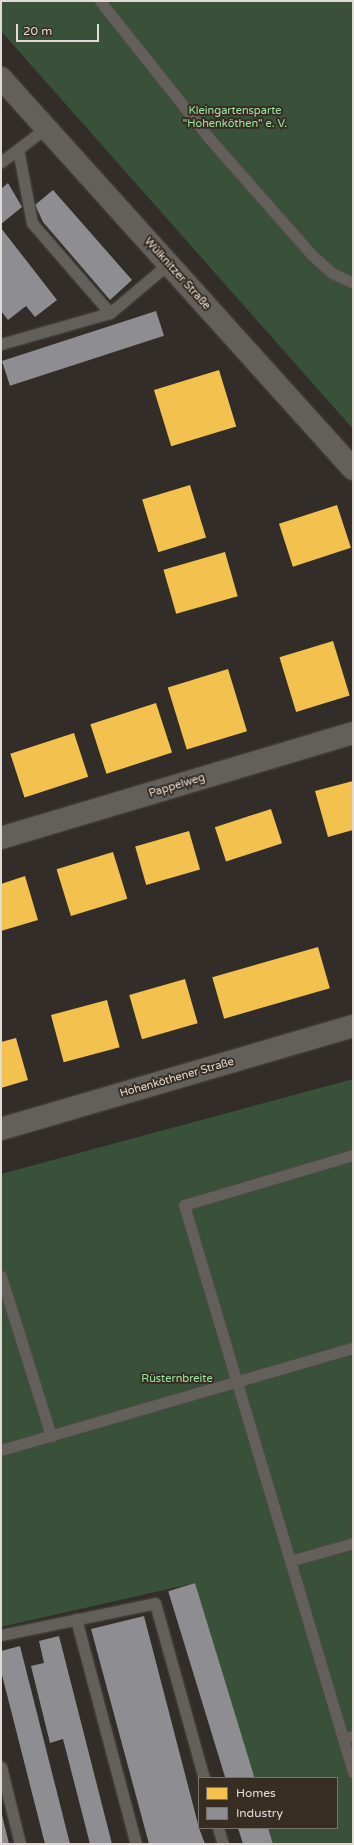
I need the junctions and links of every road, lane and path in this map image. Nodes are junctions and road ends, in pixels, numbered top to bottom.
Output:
1 (100, 1) edge
2 (1, 78) edge
3 (46, 128) junction
4 (18, 149) junction
5 (1, 162) edge
6 (168, 264) junction
7 (353, 283) edge
8 (110, 313) junction
9 (1, 344) edge
10 (353, 469) edge
11 (353, 733) edge
12 (1, 838) edge
13 (353, 1026) edge
14 (1, 1129) edge
15 (353, 1155) edge
16 (1, 1276) edge
17 (353, 1348) edge
18 (237, 1381) junction
19 (51, 1436) junction
20 (1, 1450) edge
21 (353, 1543) edge
22 (290, 1562) junction
23 (76, 1619) junction
24 (1, 1635) edge
25 (348, 1737) edge
26 (1, 1767) edge
27 (353, 1772) edge
28 (204, 1777) edge
29 (218, 1829) edge
30 (20, 1844) edge
31 (136, 1844) edge
32 (223, 1844) edge

1 - 7 lane
2 - 3 street, Wülknitzer Straße
3 - 4 lane
3 - 6 street, Wülknitzer Straße
4 - 5 lane
4 - 8 lane
6 - 8 lane
6 - 10 street, Wülknitzer Straße
8 - 9 lane
11 - 12 street, Pappelweg
13 - 14 street, Hohenköthener Straße
15 - 18 lane
16 - 19 lane
17 - 18 lane
18 - 19 lane
18 - 22 lane
19 - 20 lane
21 - 22 lane
22 - 25 lane
23 - 24 lane
23 - 28 lane
23 - 31 lane
25 - 27 lane
26 - 30 lane
29 - 32 lane

